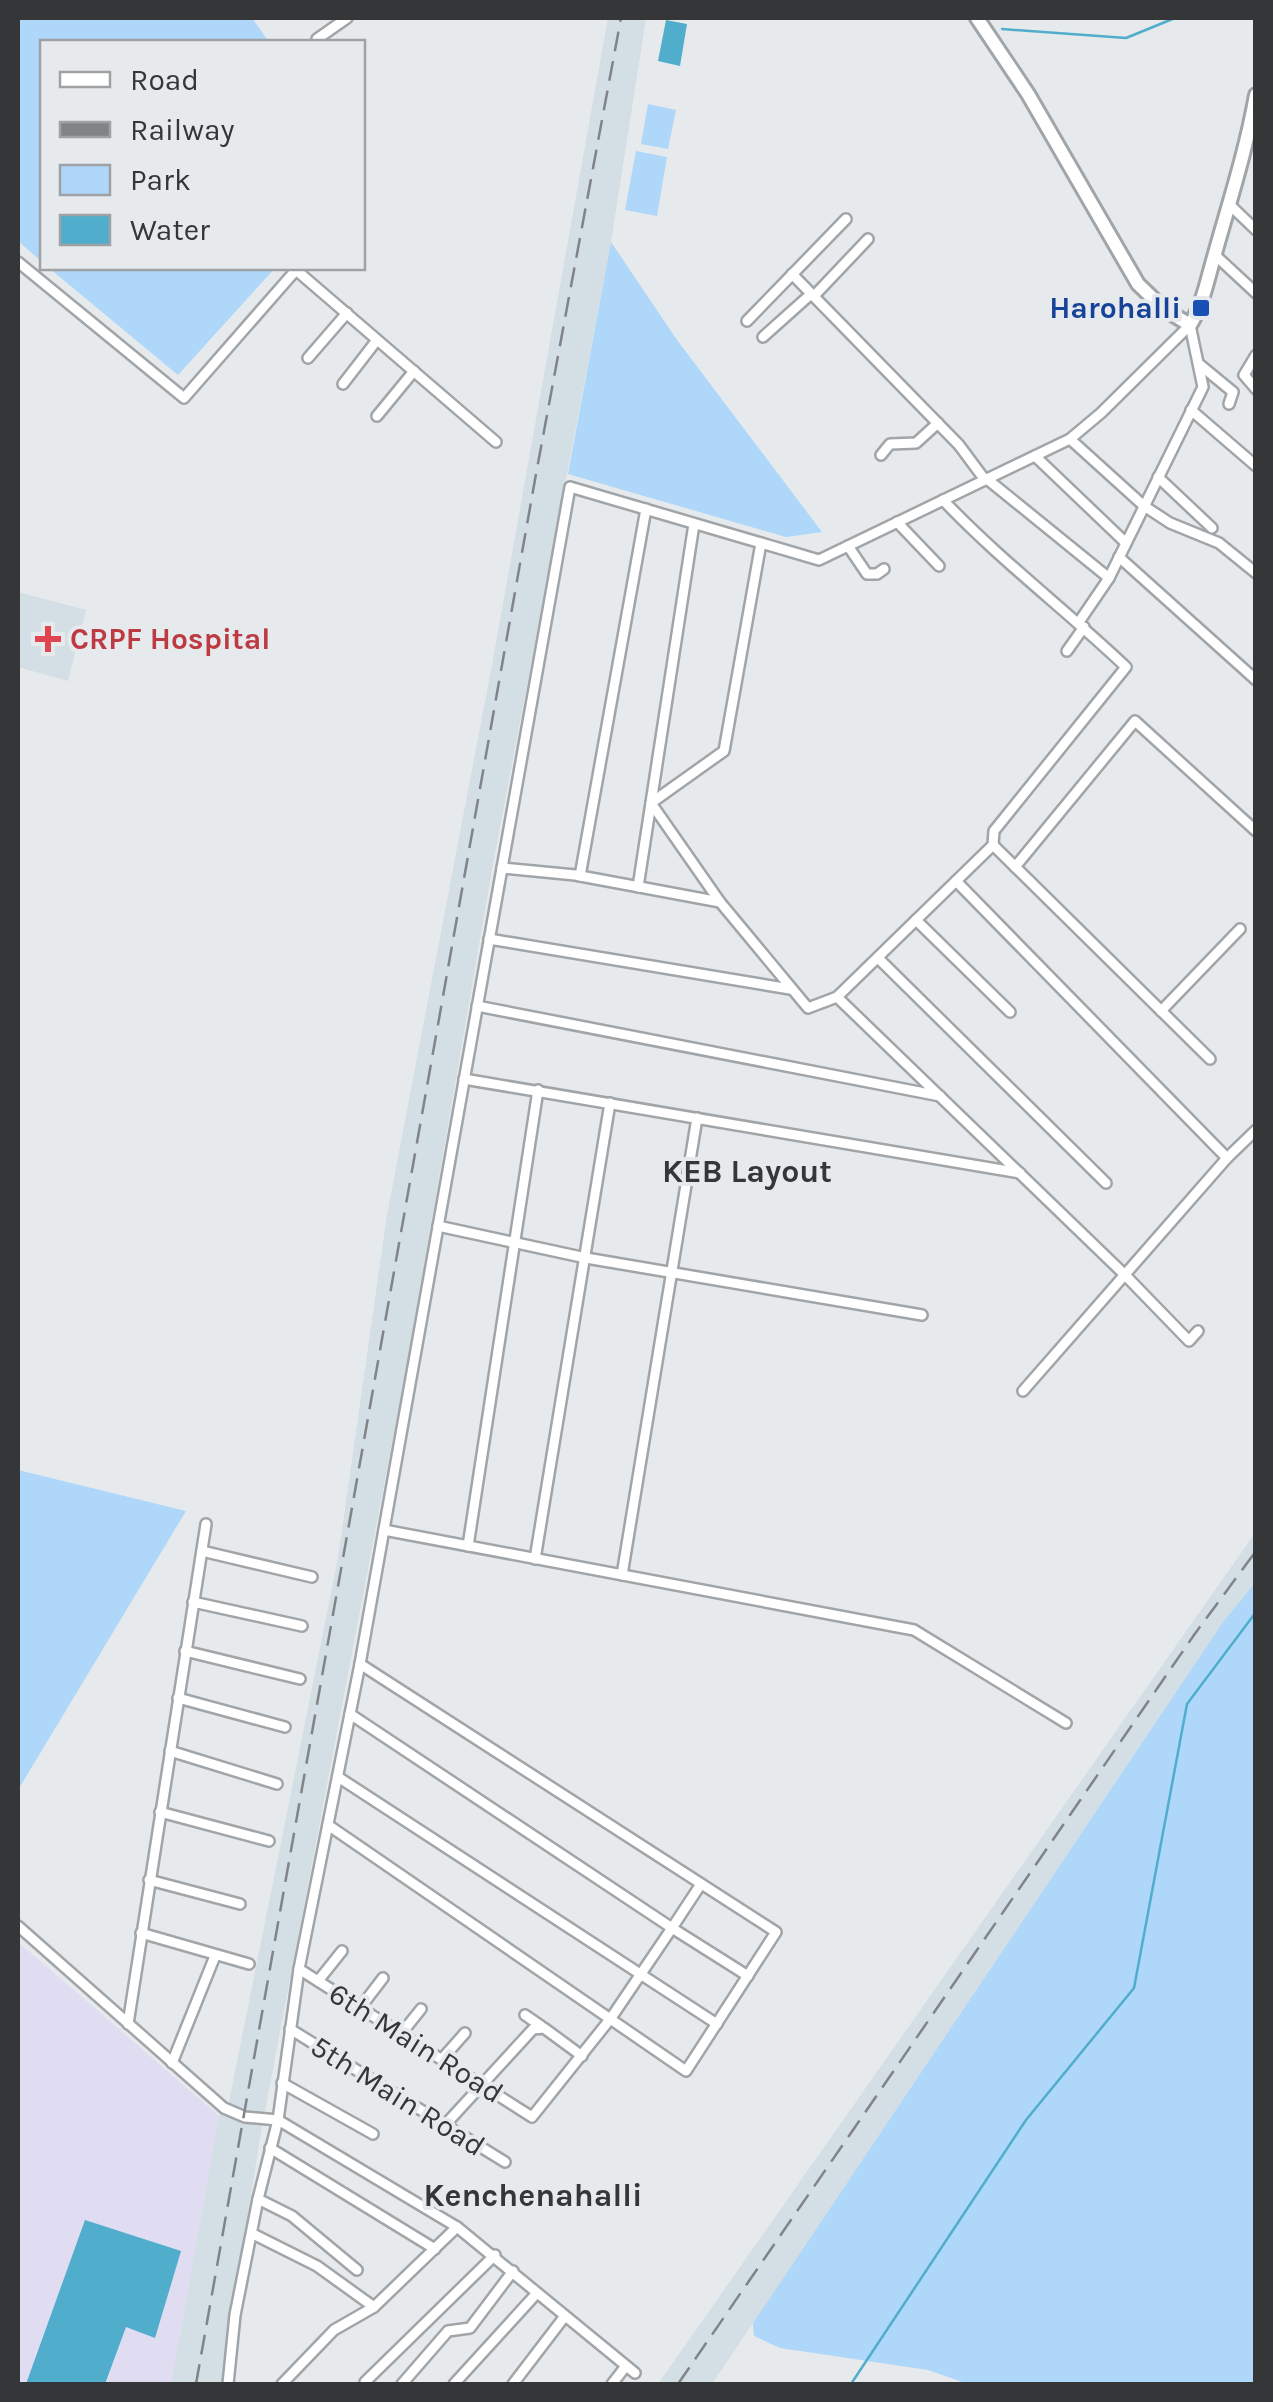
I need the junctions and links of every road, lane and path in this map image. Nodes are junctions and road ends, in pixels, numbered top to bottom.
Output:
1 (347, 18) edge
2 (977, 18) edge
3 (317, 39) dead end
4 (1256, 95) edge
5 (1252, 146) edge
6 (1231, 206) junction
7 (846, 219) dead end
8 (1256, 230) edge
9 (868, 238) dead end
10 (1215, 254) junction
11 (18, 262) edge
12 (793, 275) junction
13 (1256, 293) edge
14 (812, 295) junction
15 (347, 314) junction
16 (746, 321) dead end
17 (1190, 325) junction
18 (764, 338) dead end
19 (377, 340) junction
20 (1256, 355) edge
21 (308, 358) dead end
22 (1196, 362) junction
23 (414, 371) junction
24 (343, 384) dead end
25 (1256, 390) edge
26 (1229, 404) dead end
27 (1191, 410) junction
28 (377, 416) dead end
29 (938, 423) junction
30 (1070, 439) junction
31 (496, 442) dead end
32 (881, 455) dead end
33 (1035, 456) junction
34 (1256, 466) edge
35 (1158, 478) junction
36 (986, 479) junction
37 (943, 500) junction
38 (1144, 506) junction
39 (646, 509) junction
40 (897, 522) junction
41 (694, 524) junction
42 (1212, 528) dead end
43 (761, 543) junction
44 (1126, 543) junction
45 (848, 546) junction
46 (1119, 557) junction
47 (939, 566) dead end
48 (884, 569) dead end
49 (1256, 573) edge
50 (1109, 578) junction
51 (1081, 625) junction
52 (1067, 651) dead end
53 (1256, 680) edge
54 (651, 804) junction
55 (1256, 831) edge
56 (993, 846) junction
57 (1015, 867) junction
58 (502, 868) junction
59 (580, 876) junction
60 (956, 881) junction
61 (638, 886) junction
62 (720, 902) junction
63 (916, 920) junction
64 (1240, 929) dead end
65 (489, 939) junction
66 (878, 958) junction
67 (790, 990) junction
68 (838, 997) junction
69 (477, 1006) junction
70 (1161, 1011) junction
71 (1010, 1012) dead end
72 (1210, 1058) dead end
73 (464, 1078) junction
74 (538, 1090) junction
75 (940, 1096) junction
76 (610, 1102) junction
77 (697, 1118) junction
78 (1256, 1130) edge
79 (1226, 1158) junction
80 (1020, 1174) junction
81 (1106, 1183) dead end
82 (438, 1226) junction
83 (514, 1243) junction
84 (586, 1258) junction
85 (673, 1271) junction
86 (1126, 1275) junction
87 (922, 1315) dead end
88 (1198, 1331) dead end
89 (1023, 1391) dead end
90 (206, 1524) dead end
91 (384, 1530) junction
92 (468, 1546) junction
93 (202, 1550) junction
94 (534, 1559) junction
95 (622, 1575) junction
96 (312, 1577) dead end
97 (194, 1602) junction
98 (302, 1626) dead end
99 (186, 1652) junction
100 (360, 1664) junction
101 (300, 1679) dead end
102 (178, 1698) junction
103 (350, 1714) junction
104 (1066, 1722) dead end
105 (286, 1727) dead end
106 (170, 1751) junction
107 (338, 1777) junction
108 (277, 1784) dead end
109 (160, 1812) junction
110 (328, 1825) junction
111 (268, 1841) dead end
112 (148, 1880) junction
113 (701, 1884) junction
114 (240, 1904) dead end
115 (18, 1926) edge
116 (672, 1928) junction
117 (141, 1932) junction
118 (342, 1951) dead end
119 (215, 1956) junction
120 (250, 1964) dead end
121 (299, 1969) junction
122 (642, 1974) junction
123 (748, 1976) junction
124 (383, 1978) dead end
125 (318, 1981) junction
126 (360, 2008) junction
127 (421, 2009) dead end
128 (525, 2015) dead end
129 (611, 2018) junction
130 (128, 2024) junction
131 (716, 2024) junction
132 (544, 2028) junction
133 (290, 2030) junction
134 (464, 2033) dead end
135 (401, 2034) junction
136 (582, 2056) junction
137 (442, 2060) junction
138 (172, 2063) junction
139 (282, 2083) junction
140 (480, 2083) junction
141 (278, 2120) junction
142 (445, 2125) junction
143 (373, 2134) dead end
144 (270, 2148) junction
145 (505, 2162) dead end
146 (258, 2200) junction
147 (458, 2227) junction
148 (253, 2234) junction
149 (435, 2249) junction
150 (494, 2255) junction
151 (357, 2270) dead end
152 (512, 2271) junction
153 (537, 2293) junction
154 (374, 2307) junction
155 (565, 2316) junction
156 (366, 2382) dead end
157 (228, 2384) edge
158 (282, 2384) edge
159 (402, 2384) edge
160 (454, 2384) edge
161 (514, 2384) edge
162 (612, 2384) edge

1 - 3 street
2 - 17 street
4 - 5 street
5 - 6 street
6 - 8 street
6 - 10 street
7 - 12 street
9 - 14 street
10 - 13 street
10 - 17 street
11 - 15 street
12 - 14 street
12 - 16 street
14 - 18 street
14 - 29 street
15 - 19 street
15 - 21 street
17 - 22 street
17 - 30 street
19 - 23 street
19 - 24 street
20 - 25 street
22 - 26 street
22 - 27 street
23 - 28 street
23 - 31 street
27 - 34 street
27 - 35 street
29 - 32 street
29 - 36 street
30 - 33 street
30 - 38 street
33 - 36 street
33 - 44 street
35 - 38 street
35 - 42 street
36 - 37 street
36 - 50 street
37 - 40 street
37 - 51 street
38 - 44 street
38 - 49 street
39 - 41 street
39 - 58 street
39 - 59 street
40 - 45 street
40 - 47 street
41 - 43 street
41 - 54 street
43 - 45 street
43 - 54 street
44 - 46 street
45 - 48 street
46 - 50 street
46 - 53 street
50 - 51 street
51 - 52 street
51 - 56 street
54 - 61 street
54 - 62 street
55 - 57 street
56 - 57 street
56 - 60 street
57 - 70 street
58 - 59 street
58 - 65 street
59 - 61 street
60 - 63 street
60 - 79 street
61 - 62 street
62 - 67 street
63 - 66 street
63 - 71 street
64 - 70 street
65 - 67 street
65 - 69 street
66 - 68 street
66 - 81 street
67 - 68 street
68 - 75 street
69 - 73 street
69 - 75 street
70 - 72 street
73 - 74 street
73 - 82 street
74 - 76 street
74 - 83 street
75 - 80 street
76 - 77 street
76 - 84 street
77 - 80 street
77 - 85 street
78 - 79 street
79 - 86 street
80 - 86 street
82 - 83 street
82 - 91 street
83 - 84 street
83 - 92 street
84 - 85 street
84 - 94 street
85 - 87 street
85 - 95 street
86 - 88 street
86 - 89 street
90 - 93 street
91 - 92 street
91 - 100 street
92 - 94 street
93 - 96 street
93 - 97 street
94 - 95 street
95 - 104 street
97 - 98 street
97 - 99 street
99 - 101 street
99 - 102 street
100 - 103 street
100 - 113 street
102 - 105 street
102 - 106 street
103 - 107 street
103 - 116 street
106 - 108 street
106 - 109 street
107 - 110 street
107 - 122 street
109 - 111 street
109 - 112 street
110 - 121 street
110 - 129 street
112 - 114 street
112 - 117 street
113 - 116 street
113 - 123 street
115 - 130 street
116 - 122 street
116 - 123 street
117 - 119 street
117 - 130 street
118 - 125 street
119 - 120 street
119 - 138 street
121 - 125 street, 6th Main Road
121 - 133 street
122 - 129 street
122 - 131 street
123 - 131 street
124 - 126 street
125 - 126 street, 6th Main Road
126 - 135 street, 6th Main Road
127 - 135 street
128 - 132 street
129 - 131 street
129 - 136 street
130 - 138 street
132 - 136 street
132 - 140 street
133 - 139 street
133 - 142 street, 5th Main Road
134 - 137 street
135 - 137 street, 6th Main Road
136 - 140 street, 6th Main Road
137 - 140 street, 6th Main Road
138 - 141 street
139 - 141 street
139 - 143 street
140 - 142 street
141 - 144 street
141 - 147 street
142 - 145 street, 5th Main Road
144 - 146 street
144 - 149 street
146 - 148 street
146 - 151 street
147 - 149 street
147 - 150 street
148 - 154 street
148 - 157 street
149 - 154 street
150 - 152 street
150 - 156 street
152 - 153 street
152 - 159 street
153 - 155 street
153 - 160 street
154 - 158 street
155 - 161 street
155 - 162 street

